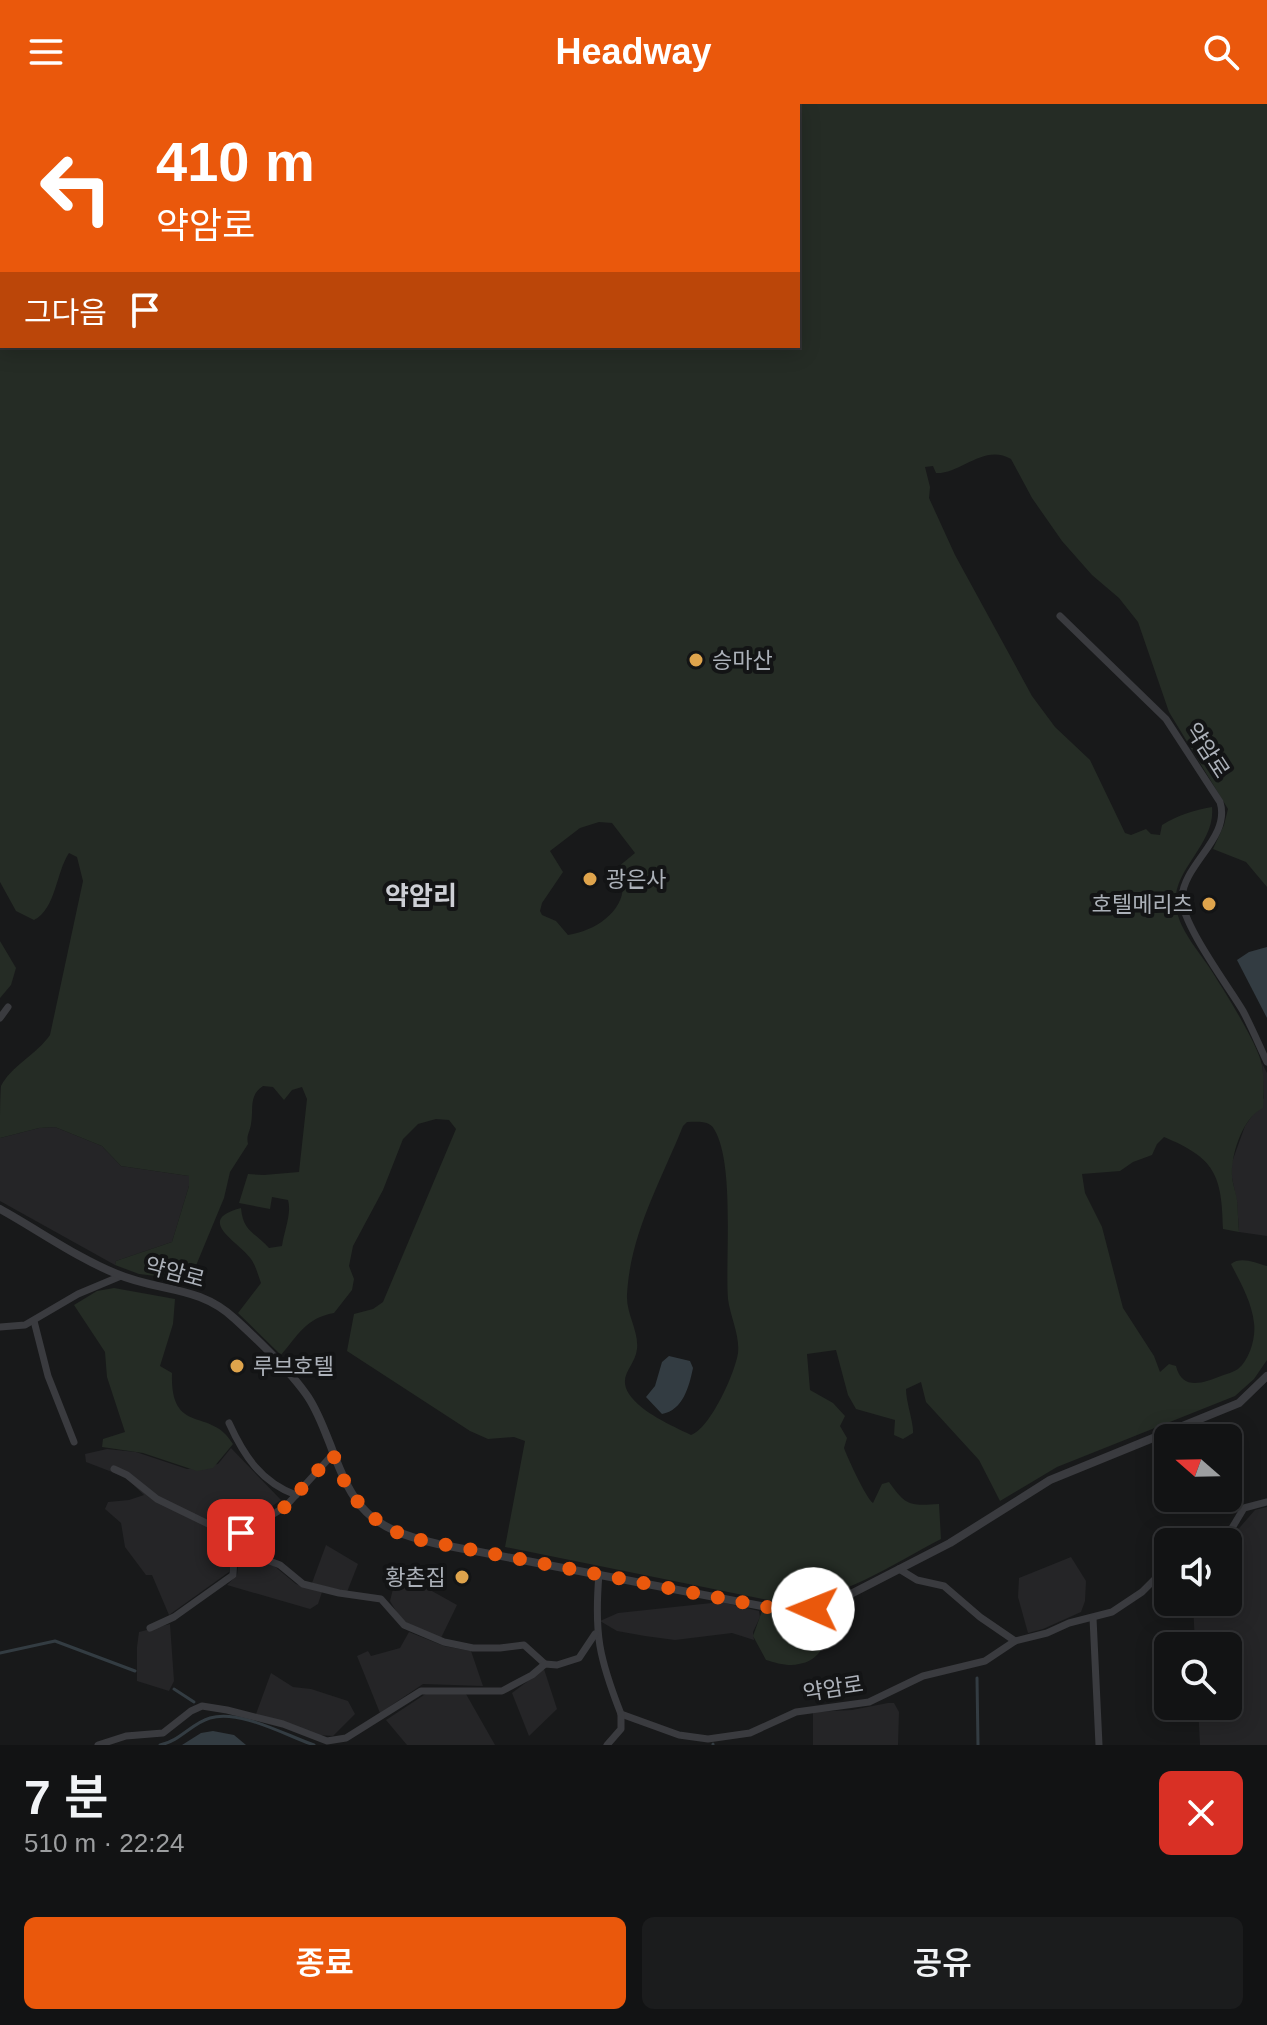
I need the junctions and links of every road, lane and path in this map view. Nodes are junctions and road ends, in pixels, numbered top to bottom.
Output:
1 (1060, 616) dead end
2 (8, 1007) dead end
3 (0, 1018) edge
4 (1267, 1062) edge
5 (0, 1209) edge
6 (121, 1276) junction
7 (34, 1321) junction
8 (0, 1327) edge
9 (1267, 1376) edge
10 (229, 1423) dead end
11 (74, 1442) dead end
12 (333, 1454) junction
13 (114, 1469) dead end
14 (296, 1495) junction
15 (1267, 1502) edge
16 (1232, 1528) edge
17 (235, 1537) junction
18 (236, 1548) junction
19 (899, 1569) junction
20 (599, 1574) junction
21 (1154, 1579) edge
22 (1093, 1618) junction
23 (150, 1628) dead end
24 (596, 1632) junction
25 (1015, 1641) junction
26 (545, 1664) junction
27 (621, 1714) junction
28 (98, 1745) edge
29 (607, 1745) edge
30 (1099, 1745) edge

1 - 4 street, 약암로
2 - 3 street
5 - 6 street, 약암로
6 - 7 street, 약암로
6 - 12 street, 약암로
7 - 8 street, 약암로
7 - 11 street
9 - 19 street, 약암로
10 - 14 street
12 - 14 street
12 - 20 street, 약암로
13 - 17 street
14 - 17 street
15 - 16 street
17 - 18 street
18 - 23 street
18 - 26 street
19 - 20 street, 약암로
19 - 25 street
20 - 24 street
21 - 22 street, 약암로
22 - 25 street, 약암로
22 - 30 street
24 - 26 street
24 - 27 street
25 - 27 street, 약암로
26 - 28 street
27 - 29 street

